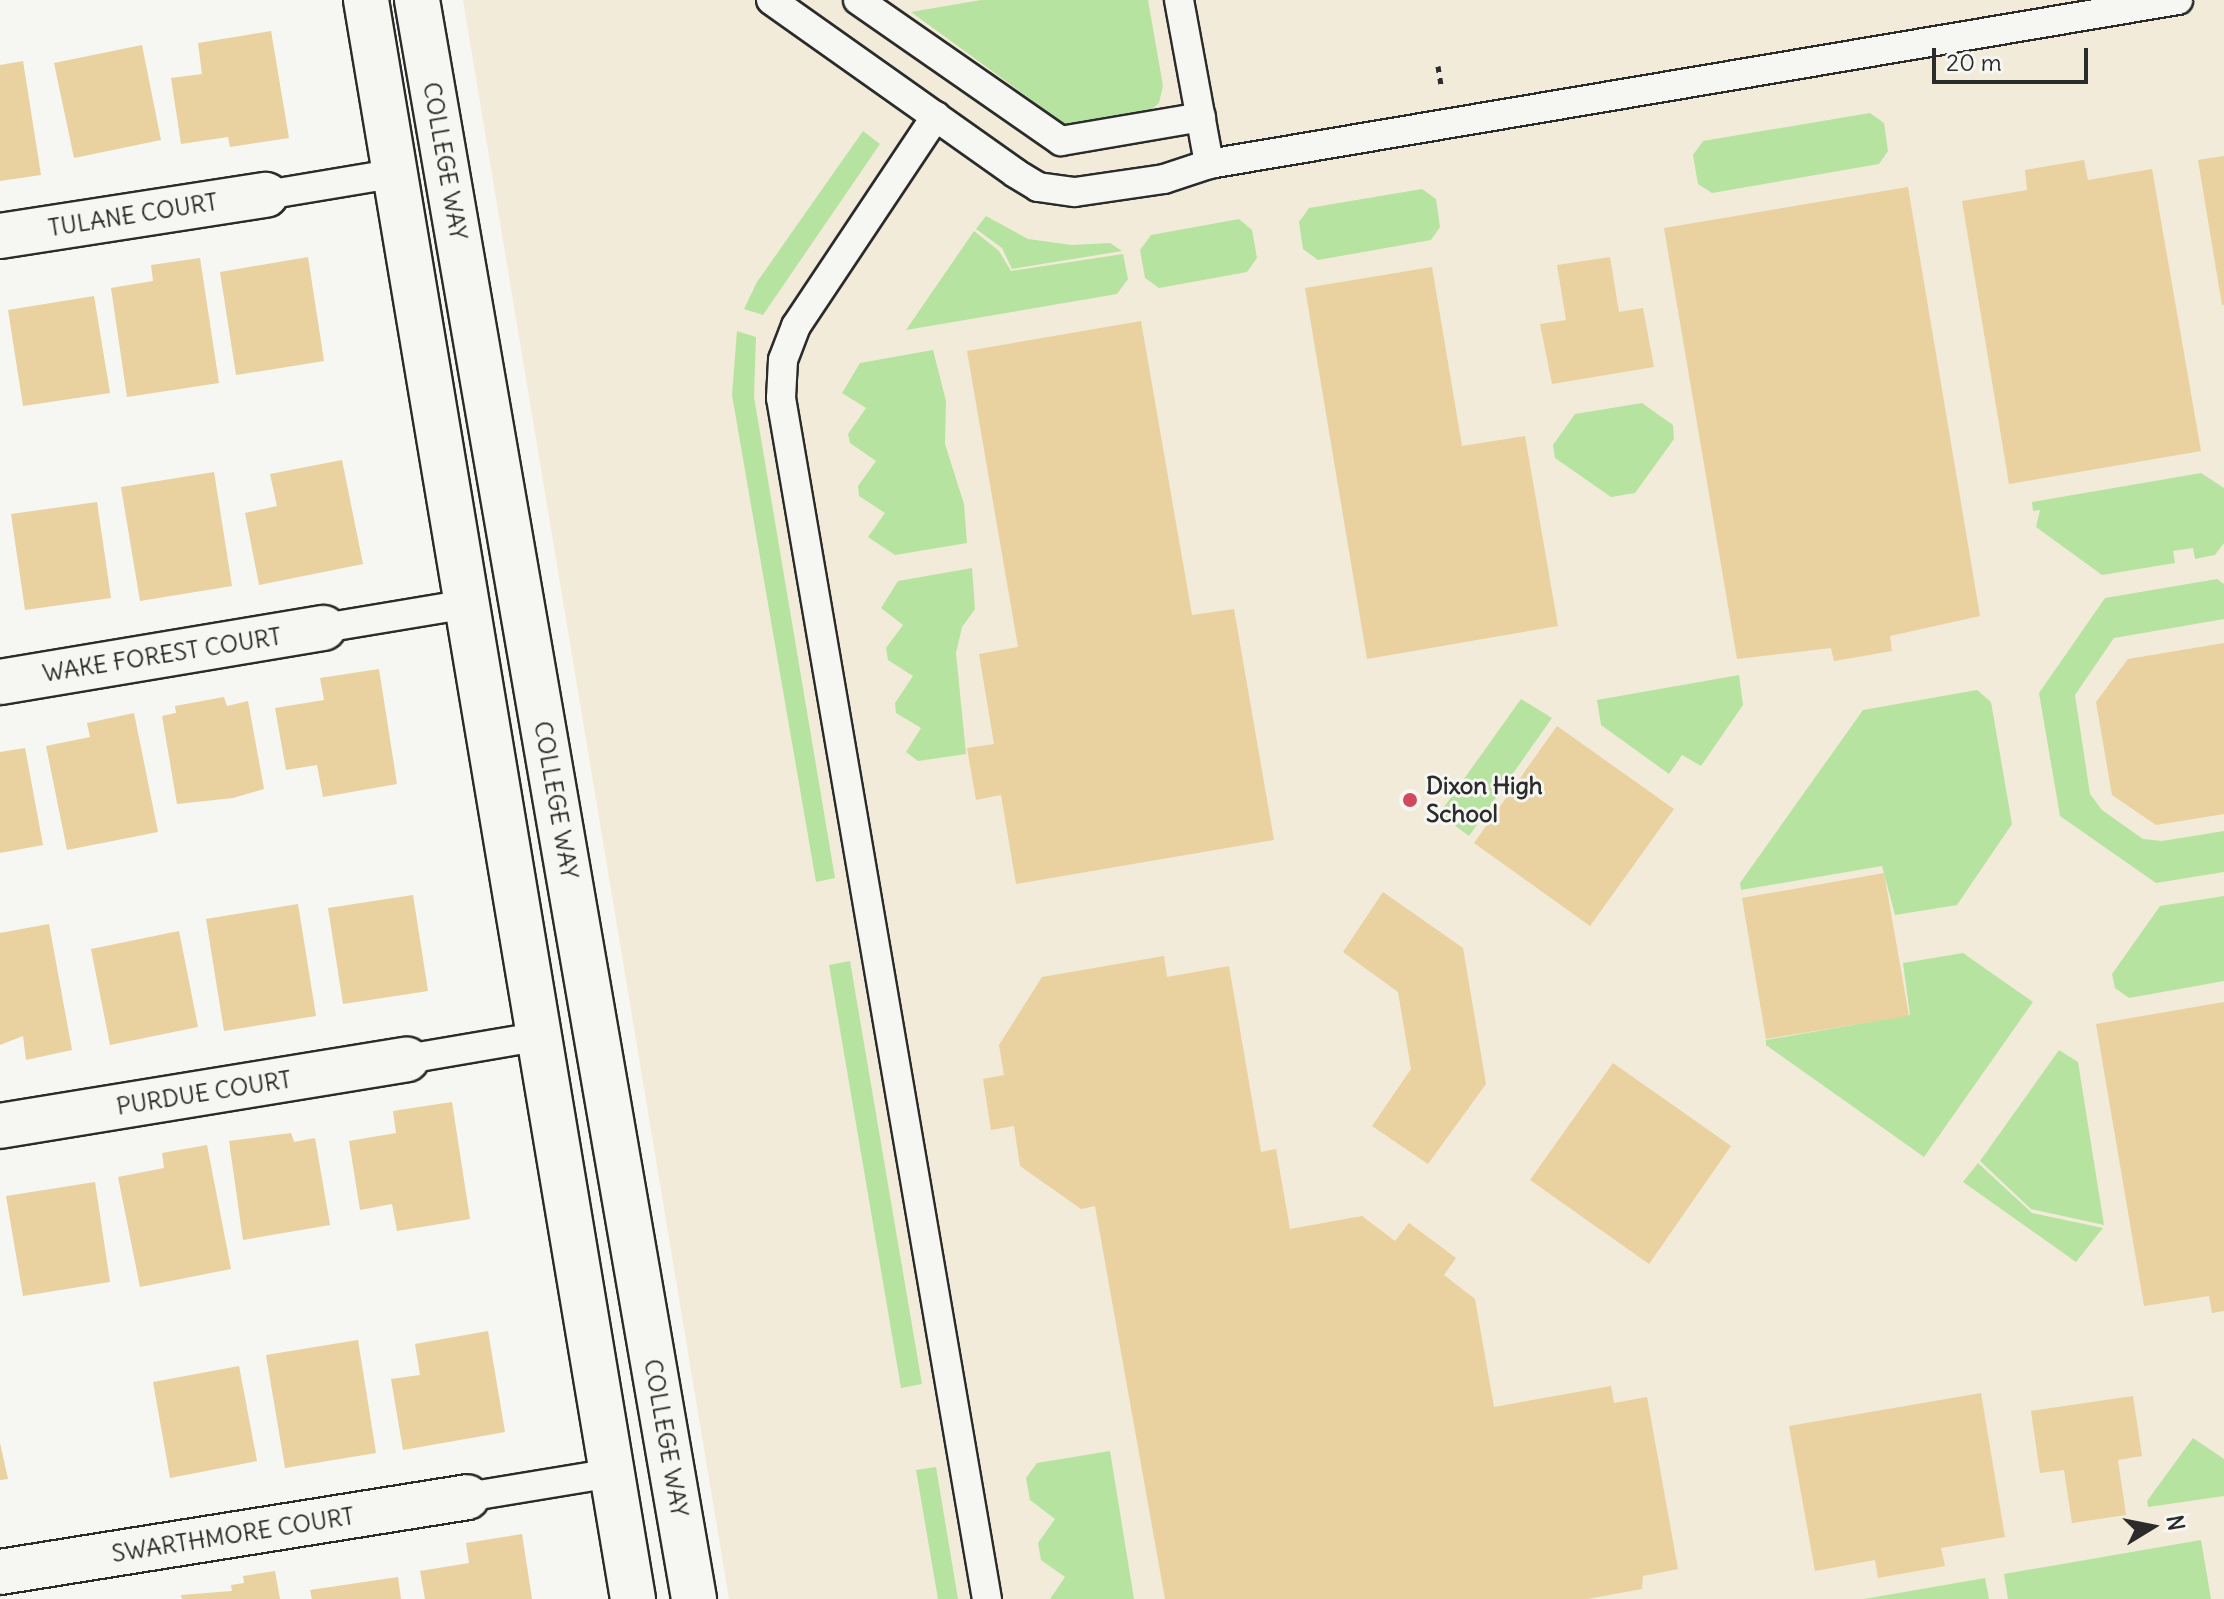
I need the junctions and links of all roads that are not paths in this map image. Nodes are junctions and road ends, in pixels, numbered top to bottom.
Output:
1 (366, 0) edge
2 (417, 0) edge
3 (771, 0) edge
4 (858, 0) edge
5 (1179, 0) edge
6 (2178, 0) edge
7 (936, 116) junction
8 (1201, 117) junction
9 (1209, 164) junction
10 (398, 173) junction
11 (266, 195) joint
12 (0, 236) edge
13 (468, 604) junction
14 (324, 628) joint
15 (0, 682) edge
16 (541, 1036) junction
17 (407, 1059) joint
18 (0, 1126) edge
19 (612, 1473) junction
20 (467, 1497) joint
21 (0, 1572) edge
22 (633, 1599) edge
23 (694, 1599) edge
24 (987, 1599) edge

1 - 10 street, COLLEGE WAY
2 - 23 street, COLLEGE WAY
3 - 7 lane
4 - 8 lane
5 - 8 lane
6 - 9 lane
7 - 9 lane
7 - 24 lane
8 - 9 lane
10 - 11 lane
10 - 13 street, COLLEGE WAY
11 - 12 street, TULANE COURT
13 - 14 lane
13 - 16 street, COLLEGE WAY
14 - 15 street, WAKE FOREST COURT
16 - 17 lane
16 - 19 street, COLLEGE WAY
17 - 18 street, PURDUE COURT
19 - 20 lane
19 - 22 street, COLLEGE WAY
20 - 21 street, SWARTHMORE COURT

